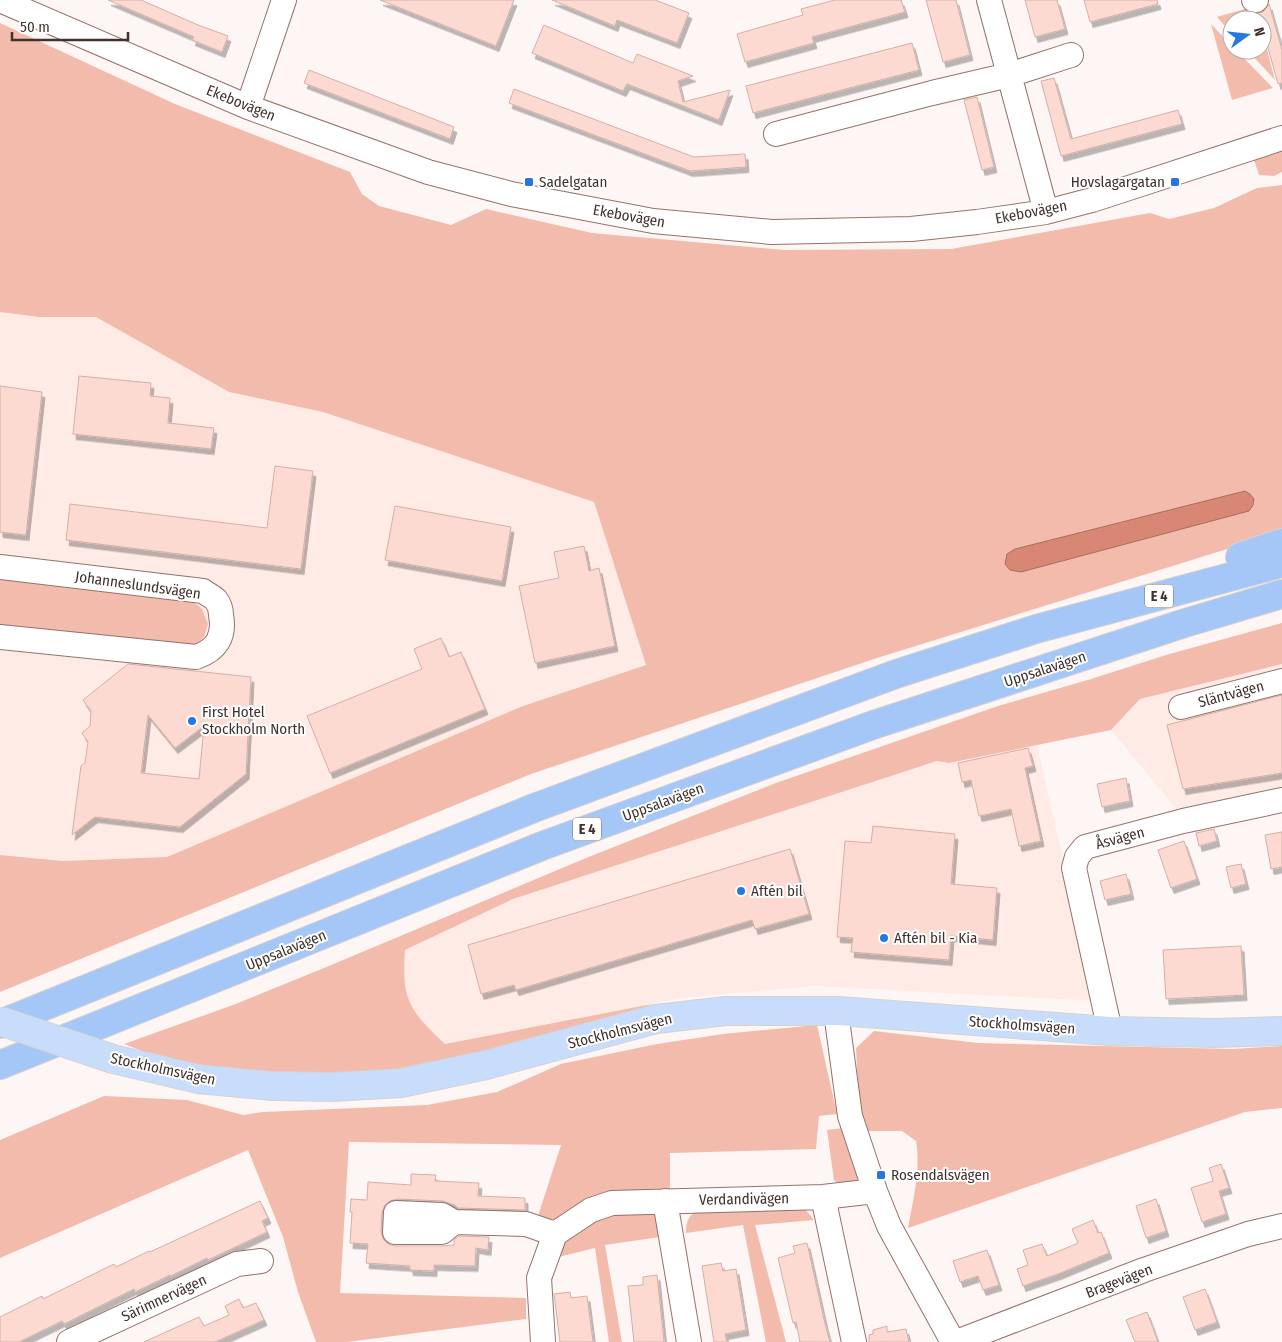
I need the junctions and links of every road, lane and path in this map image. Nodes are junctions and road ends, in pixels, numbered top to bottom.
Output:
1 (0, 0) edge
2 (284, 0) edge
3 (989, 0) edge
4 (1071, 55) dead end
5 (1009, 75) junction
6 (248, 107) junction
7 (776, 134) dead end
8 (1282, 138) edge
9 (1046, 212) junction
10 (1282, 543) edge
11 (1282, 563) edge
12 (0, 567) edge
13 (1282, 594) edge
14 (1282, 602) edge
15 (1185, 623) junction
16 (1036, 629) junction
17 (0, 638) edge
18 (1282, 680) edge
19 (1181, 707) dead end
20 (1282, 800) edge
21 (838, 1011) junction
22 (0, 1022) edge
23 (1110, 1031) junction
24 (1282, 1031) edge
25 (0, 1065) edge
26 (875, 1191) junction
27 (824, 1198) junction
28 (664, 1201) junction
29 (454, 1222) dead end
30 (1282, 1226) edge
31 (555, 1234) junction
32 (261, 1261) dead end
33 (69, 1342) edge
34 (544, 1342) edge
35 (690, 1342) edge
36 (854, 1342) edge
37 (955, 1342) edge

1 - 6 street, Ekebovägen
2 - 6 street
3 - 5 street
4 - 5 street
5 - 7 street
5 - 9 street
6 - 9 street, Ekebovägen
8 - 9 street, Ekebovägen
10 - 16 highway
11 - 16 highway, E 4
12 - 17 street, Johanneslundsvägen
13 - 15 highway, Uppsalavägen / E 4
14 - 15 highway
15 - 25 highway, Uppsalavägen / E 4
16 - 22 highway, E 4
18 - 19 street, Släntvägen
20 - 23 street, Åsvägen
21 - 22 main road, Stockholmsvägen, bridge
21 - 23 main road, Stockholmsvägen
21 - 26 street
23 - 24 main road, Stockholmsvägen
26 - 27 street, Verdandivägen
26 - 37 street
27 - 28 street, Verdandivägen
27 - 36 street
28 - 31 street, Verdandivägen
28 - 35 street
29 - 31 street
30 - 37 street, Bragevägen
31 - 34 street
32 - 33 street, Särimnervägen

